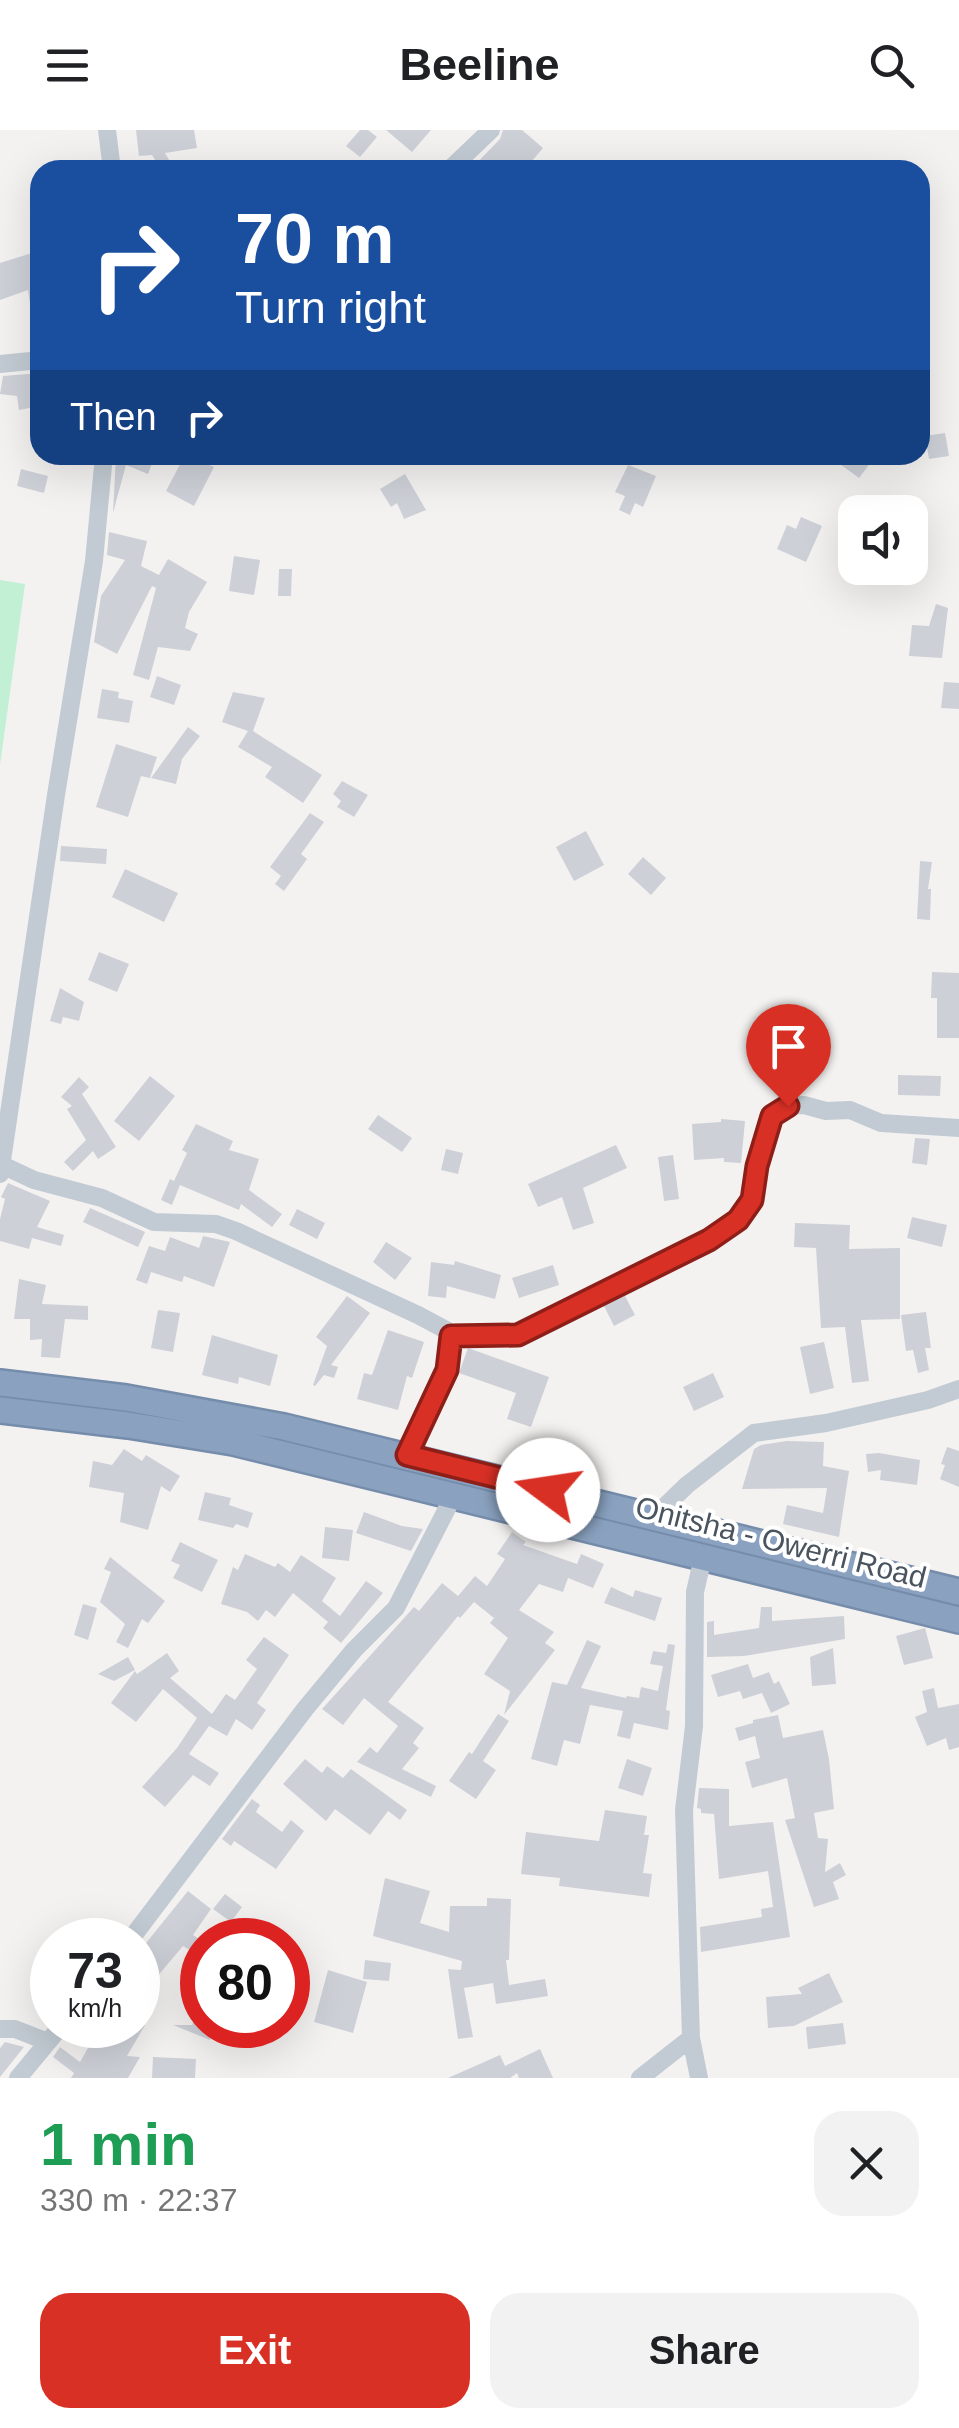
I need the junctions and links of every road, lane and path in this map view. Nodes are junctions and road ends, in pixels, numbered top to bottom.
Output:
1 (107, 130) edge
2 (491, 130) edge
3 (111, 160) edge
4 (460, 160) edge
5 (30, 361) edge
6 (0, 364) edge
7 (103, 465) edge
8 (959, 1128) edge
9 (1, 1169) edge
10 (451, 1336) junction
11 (0, 1383) edge
12 (959, 1390) edge
13 (0, 1410) edge
14 (407, 1455) junction
15 (454, 1495) junction
16 (654, 1516) junction
17 (703, 1556) junction
18 (959, 1592) edge
19 (959, 1620) edge
20 (147, 1918) edge
21 (0, 2029) edge
22 (30, 2035) edge
23 (691, 2038) junction
24 (43, 2048) edge
25 (18, 2078) edge
26 (640, 2078) edge
27 (698, 2078) edge

1 - 3 street
2 - 4 street
5 - 6 street
7 - 9 street
8 - 10 street
9 - 10 street
10 - 14 street
11 - 14 highway, Onitsha - Owerri Road
12 - 16 street
13 - 15 highway, Onitsha - Owerri Road
14 - 16 highway, Onitsha - Owerri Road
15 - 17 highway, Onitsha - Owerri Road
15 - 20 street
16 - 18 highway, Onitsha - Owerri Road
17 - 19 highway, Onitsha - Owerri Road
17 - 23 street
21 - 22 street
23 - 26 street
23 - 27 street
24 - 25 street

